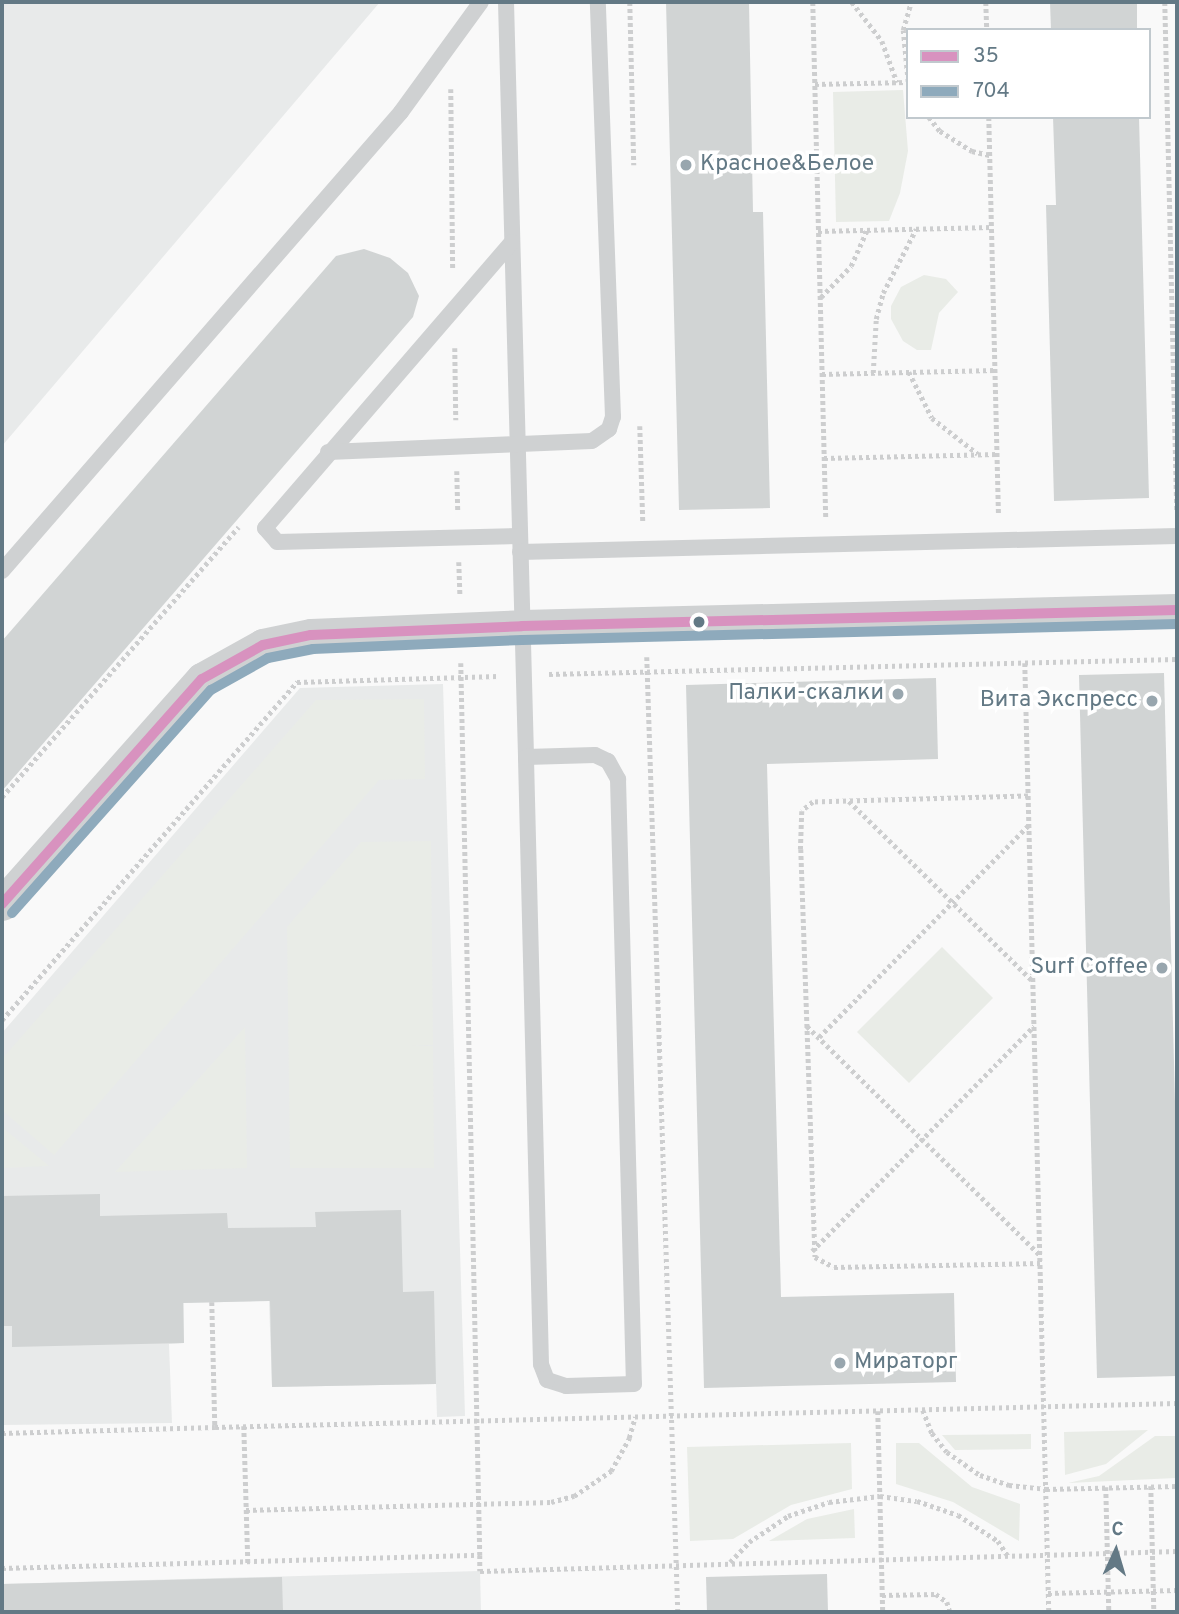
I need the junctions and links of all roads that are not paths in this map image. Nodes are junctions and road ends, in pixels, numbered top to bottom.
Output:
1 (481, 2) edge
2 (506, 2) edge
3 (598, 2) edge
4 (512, 242) junction
5 (518, 444) junction
6 (328, 452) junction
7 (1177, 536) edge
8 (520, 544) junction
9 (2, 571) edge
10 (1177, 610) edge
11 (522, 626) junction
12 (526, 757) junction
13 (2, 904) edge

1 - 9 lane
2 - 4 lane
3 - 5 lane
4 - 5 lane
4 - 6 lane
5 - 6 lane
5 - 8 lane
6 - 8 lane
7 - 8 lane
8 - 11 lane
10 - 11 street
11 - 12 lane
11 - 13 street
12 - 12 lane

